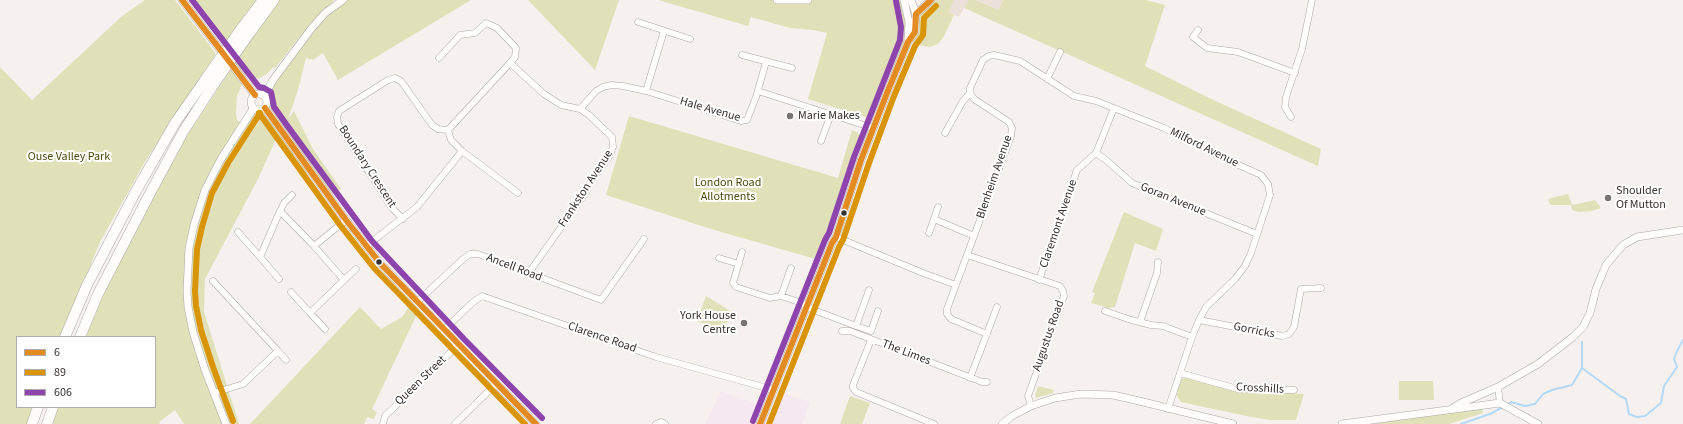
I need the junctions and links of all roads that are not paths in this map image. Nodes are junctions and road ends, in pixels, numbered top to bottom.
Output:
1 (182, 0) edge
2 (263, 0) edge
3 (274, 0) edge
4 (343, 0) edge
5 (777, 0) edge
6 (791, 0) edge
7 (808, 0) edge
8 (904, 0) edge
9 (911, 0) edge
10 (931, 0) edge
11 (1312, 0) edge
12 (916, 14) junction
13 (638, 22) dead end
14 (1198, 30) dead end
15 (664, 31) junction
16 (245, 32) junction
17 (690, 39) dead end
18 (908, 42) junction
19 (1060, 52) dead end
20 (742, 55) dead end
21 (439, 58) dead end
22 (766, 62) junction
23 (510, 63) junction
24 (792, 68) dead end
25 (1295, 73) junction
26 (1047, 79) junction
27 (209, 84) junction
28 (646, 91) junction
29 (758, 91) junction
30 (970, 93) junction
31 (255, 95) junction
32 (264, 96) junction
33 (265, 108) junction
34 (1114, 108) junction
35 (254, 109) junction
36 (580, 109) junction
37 (830, 114) junction
38 (1291, 117) dead end
39 (873, 128) junction
40 (448, 130) junction
41 (945, 133) dead end
42 (822, 141) dead end
43 (462, 151) junction
44 (1096, 154) junction
45 (518, 193) dead end
46 (292, 195) dead end
47 (938, 207) dead end
48 (280, 211) junction
49 (403, 219) junction
50 (934, 219) junction
51 (346, 220) junction
52 (1683, 230) edge
53 (238, 232) dead end
54 (929, 233) dead end
55 (1257, 234) junction
56 (974, 236) junction
57 (836, 237) junction
58 (644, 239) dead end
59 (314, 246) junction
60 (366, 246) junction
61 (742, 252) dead end
62 (967, 255) junction
63 (260, 258) junction
64 (719, 258) dead end
65 (1158, 262) dead end
66 (739, 264) junction
67 (791, 268) dead end
68 (356, 269) dead end
69 (528, 274) junction
70 (279, 279) dead end
71 (344, 280) junction
72 (1039, 280) junction
73 (213, 281) dead end
74 (956, 285) junction
75 (1321, 288) dead end
76 (869, 290) dead end
77 (291, 292) dead end
78 (781, 296) junction
79 (417, 302) junction
80 (807, 306) junction
81 (997, 307) dead end
82 (1115, 307) dead end
83 (878, 311) dead end
84 (1105, 311) dead end
85 (310, 313) junction
86 (1113, 314) junction
87 (1199, 320) junction
88 (1140, 322) junction
89 (856, 326) junction
90 (325, 329) dead end
91 (444, 330) junction
92 (842, 332) dead end
93 (987, 334) junction
94 (65, 336) edge
95 (80, 336) edge
96 (1192, 336) junction
97 (871, 340) junction
98 (458, 345) junction
99 (278, 351) junction
100 (286, 360) dead end
101 (1180, 373) junction
102 (970, 378) junction
103 (987, 382) dead end
104 (496, 384) junction
105 (1498, 387) junction
106 (774, 390) junction
107 (1294, 390) dead end
108 (214, 393) junction
109 (1505, 405) junction
110 (1031, 406) junction
111 (38, 408) edge
112 (53, 408) edge
113 (1453, 408) junction
114 (1168, 409) junction
115 (32, 424) edge
116 (46, 424) edge
117 (226, 424) edge
118 (383, 424) edge
119 (455, 424) edge
120 (536, 424) edge
121 (656, 424) edge
122 (665, 424) edge
123 (760, 424) edge
124 (934, 424) edge
125 (1002, 424) edge
126 (1233, 424) edge
127 (1342, 424) edge
128 (1538, 424) edge

1 - 31 street
2 - 16 highway
3 - 16 highway
4 - 32 street
5 - 6 street
6 - 7 street
8 - 18 street
9 - 12 street
10 - 12 street
11 - 25 street
12 - 18 street
13 - 15 street
14 - 25 street
15 - 17 street
15 - 28 street
16 - 27 highway, bridge
18 - 39 street
19 - 26 street
20 - 22 street
21 - 23 street
22 - 24 street
22 - 29 street
23 - 36 street
23 - 40 street
25 - 38 street
26 - 30 street, Milford Avenue
26 - 34 street, Milford Avenue
27 - 94 highway
27 - 95 highway
28 - 29 street, Hale Avenue
28 - 36 street, Hale Avenue
29 - 37 street
30 - 41 street, Milford Avenue
30 - 56 street, Blenheim Avenue
31 - 32 street
31 - 35 street
32 - 33 street
33 - 35 street
33 - 51 street
34 - 44 street
34 - 55 street, Milford Avenue
35 - 108 street
36 - 69 street, Frankston Avenue
37 - 39 street
37 - 42 street
39 - 57 street
40 - 43 street
40 - 49 street, Boundary Crescent
43 - 45 street
43 - 49 street
44 - 55 street, Goran Avenue
44 - 72 street, Claremont Avenue
46 - 48 street
47 - 50 street
48 - 59 street
48 - 63 street
49 - 60 street
50 - 54 street
50 - 56 street
51 - 59 street
51 - 60 street
52 - 105 street
53 - 63 street
55 - 87 street, Milford Avenue
56 - 62 street, Blenheim Avenue
57 - 74 street
57 - 80 street
58 - 69 street, Ancell Road
59 - 71 street
60 - 79 street
61 - 66 street
62 - 72 street
62 - 74 street, Blenheim Avenue
63 - 70 street
64 - 66 street
65 - 88 street
66 - 78 street
67 - 78 street
68 - 71 street
69 - 79 street, Ancell Road
71 - 85 street
72 - 110 street, Augustus Road
73 - 99 street
74 - 93 street, Blenheim Avenue
75 - 87 street, Gorricks
76 - 89 street
77 - 85 street
78 - 80 street
79 - 91 street
80 - 89 street
80 - 106 street
81 - 93 street
82 - 86 street
83 - 89 street
84 - 86 street
85 - 90 street
86 - 88 street
87 - 96 street, Milford Avenue
88 - 96 street
91 - 98 street
91 - 106 street, Clarence Road
92 - 97 street, The Limes
93 - 102 street
96 - 101 street, Milford Avenue
97 - 102 street, The Limes
97 - 124 street
98 - 104 street
98 - 118 street, Queen Street
99 - 100 street
99 - 108 street
101 - 107 street, Crosshills
101 - 114 street, Milford Avenue
102 - 103 street, The Limes
104 - 119 street
104 - 120 street
105 - 109 street
105 - 113 street
106 - 123 street
108 - 117 street
109 - 113 street
109 - 128 street
110 - 114 street
110 - 125 street
111 - 115 highway
112 - 116 highway
113 - 127 street
114 - 126 street
121 - 122 street

